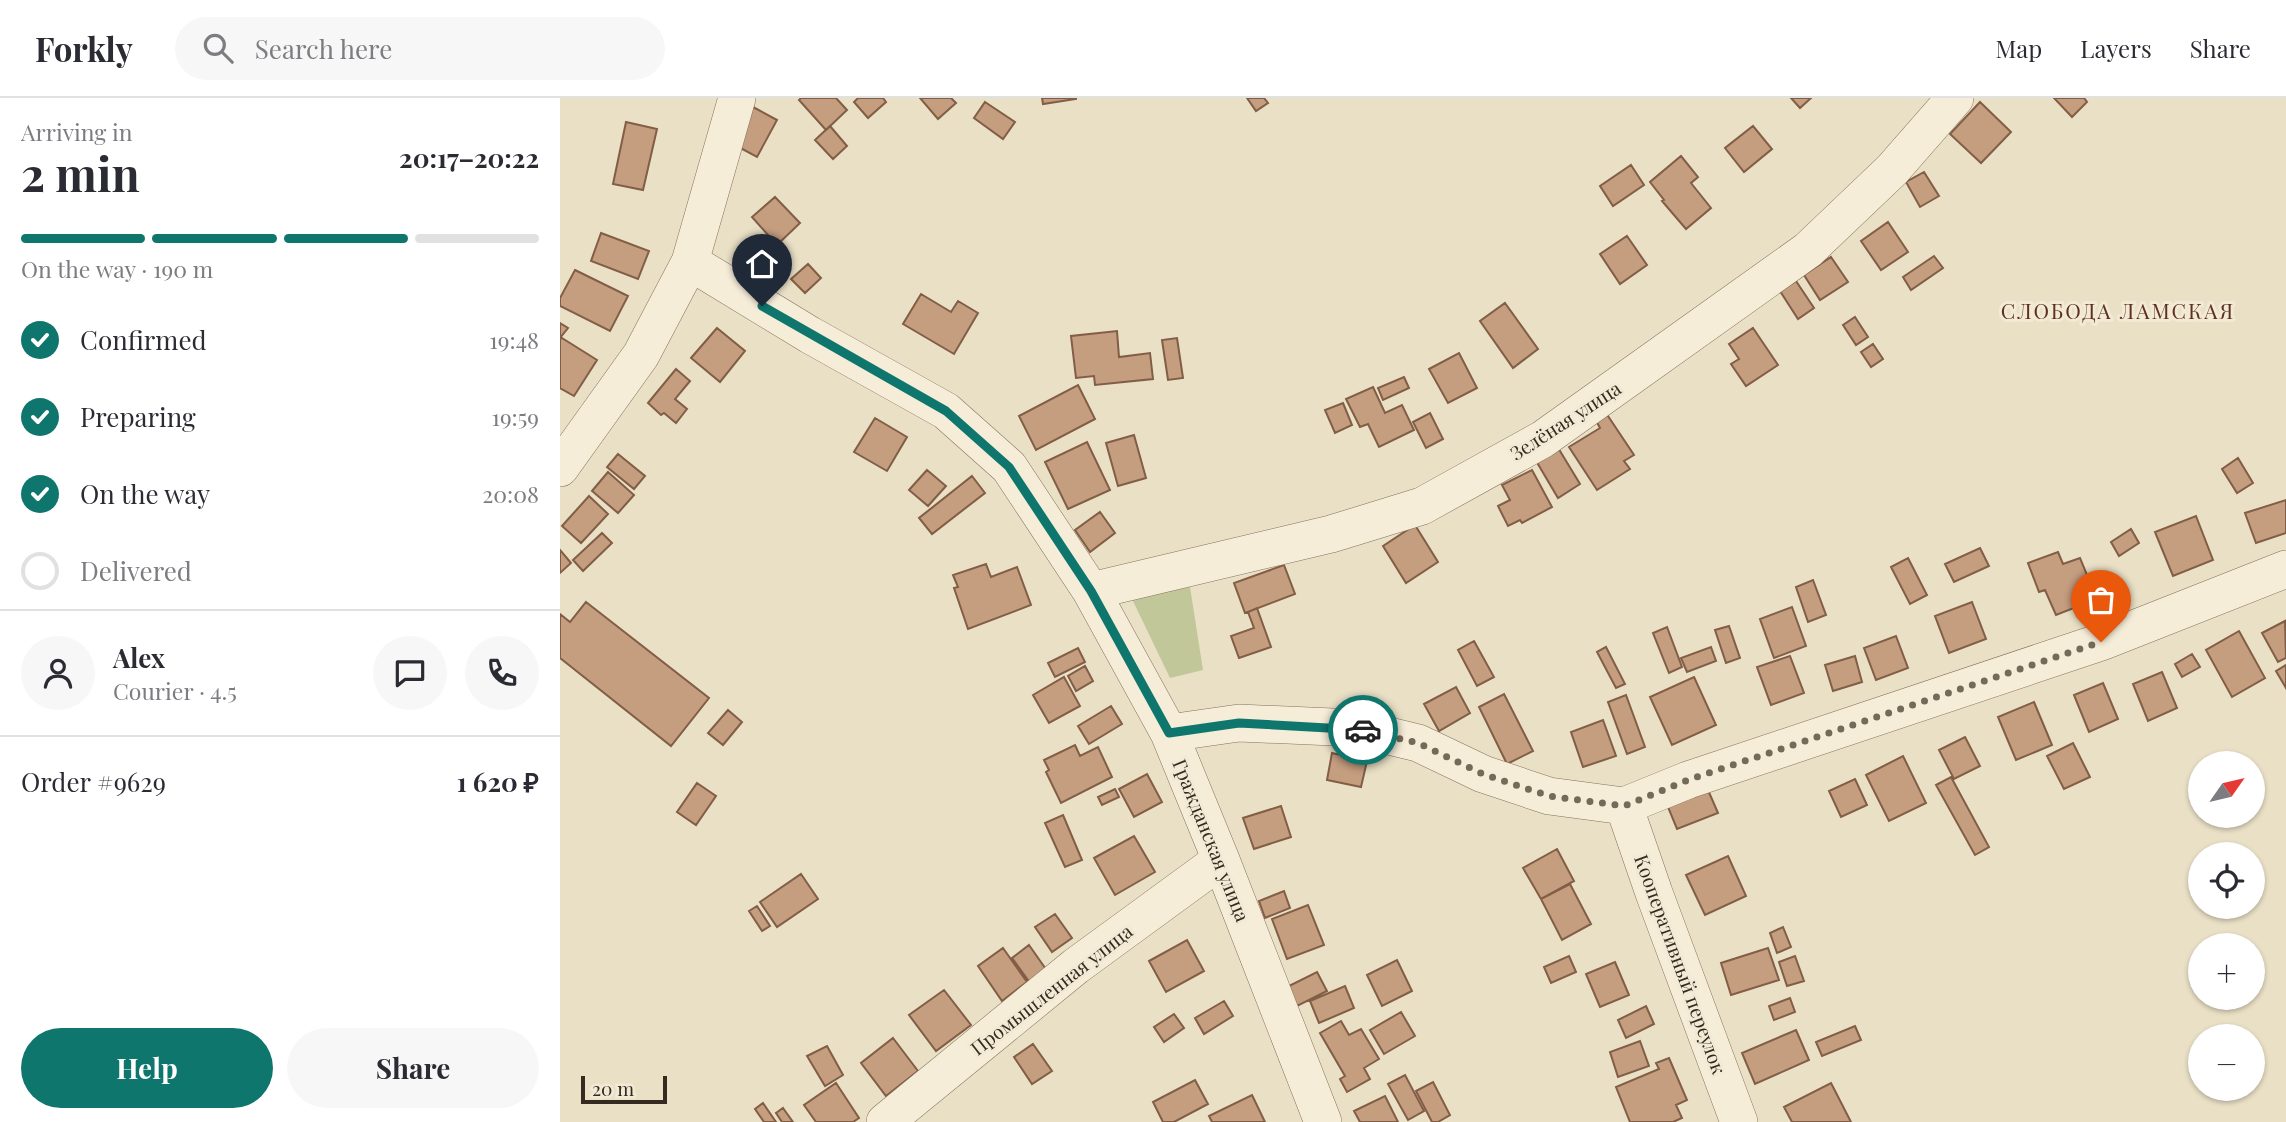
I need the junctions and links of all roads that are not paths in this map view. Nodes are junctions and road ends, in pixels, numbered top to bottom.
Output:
1 (737, 98) edge
2 (1955, 98) edge
3 (690, 262) junction
4 (560, 468) edge
5 (2286, 569) edge
6 (1091, 591) junction
7 (1169, 733) junction
8 (1624, 806) junction
9 (1221, 860) junction
10 (885, 1122) edge
11 (1323, 1122) edge
12 (1739, 1122) edge

1 - 3 street
2 - 6 street, Зелёная улица
3 - 4 street
3 - 6 street, Гражданская улица
5 - 8 street
6 - 7 street, Гражданская улица
7 - 8 street
7 - 9 street, Гражданская улица
8 - 12 street, Кооперативный переулок
9 - 10 street, Промышленная улица
9 - 11 street, Гражданская улица

